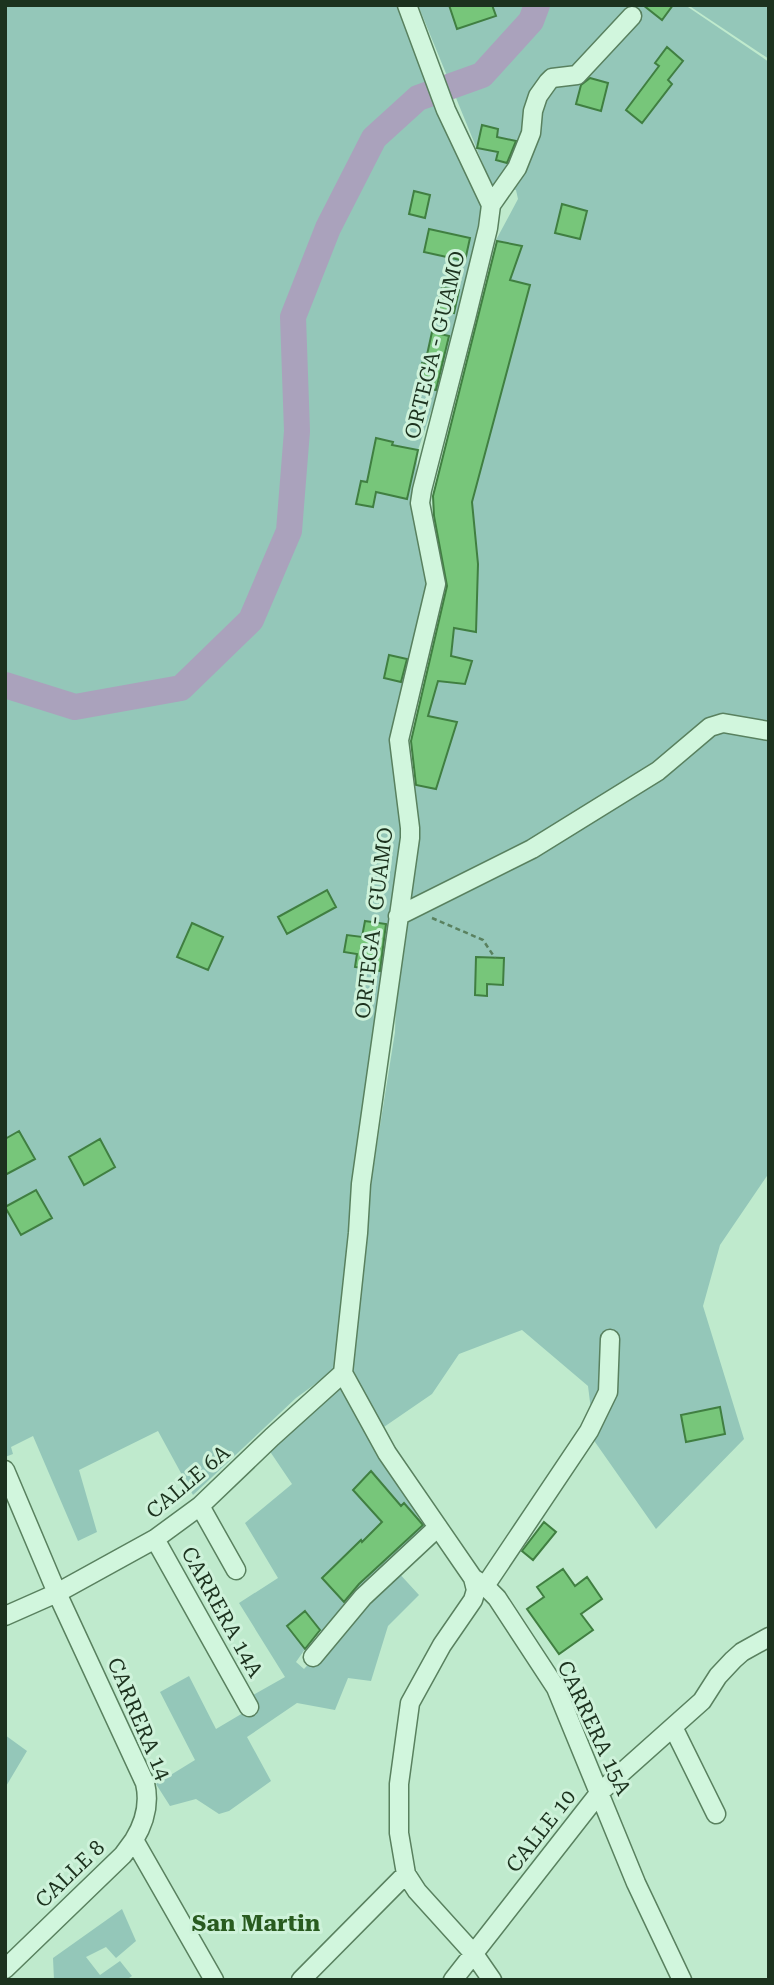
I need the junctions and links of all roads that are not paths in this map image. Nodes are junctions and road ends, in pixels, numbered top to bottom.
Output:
1 (407, 5) edge
2 (632, 16) dead end
3 (491, 205) junction
4 (769, 730) edge
5 (405, 912) junction
6 (610, 1339) dead end
7 (343, 1373) junction
8 (5, 1470) edge
9 (200, 1506) junction
10 (438, 1527) junction
11 (155, 1539) junction
12 (236, 1570) dead end
13 (479, 1582) junction
14 (57, 1593) junction
15 (5, 1616) edge
16 (769, 1637) edge
17 (313, 1657) dead end
18 (249, 1707) dead end
19 (673, 1727) junction
20 (600, 1792) junction
21 (716, 1814) dead end
22 (134, 1840) junction
23 (406, 1874) junction
24 (474, 1954) junction
25 (5, 1969) edge
26 (214, 1980) edge
27 (301, 1980) edge
28 (453, 1980) edge
29 (492, 1980) edge
30 (682, 1980) edge

1 - 3 street
2 - 3 street
3 - 5 street, ORTEGA - GUAMO
4 - 5 street
5 - 7 street, ORTEGA - GUAMO
6 - 13 street
7 - 9 street, CALLE 6A
7 - 10 street, CARRERA 15A
8 - 14 street, CARRERA 14
9 - 11 street, CALLE 6A
9 - 12 street
10 - 13 street, CARRERA 15A
10 - 17 street
11 - 14 street, CALLE 6A
11 - 18 street, CARRERA 14A
13 - 20 street, CARRERA 15A
13 - 23 street
14 - 15 street, CALLE 6A
14 - 22 street, CARRERA 14
16 - 19 street, CALLE 10
19 - 20 street, CALLE 10
19 - 21 street
20 - 24 street, CALLE 10
20 - 30 street, CARRERA 15A
22 - 25 street, CALLE 8
22 - 26 street
23 - 24 street
23 - 27 street
24 - 28 street, CALLE 10
24 - 29 street

